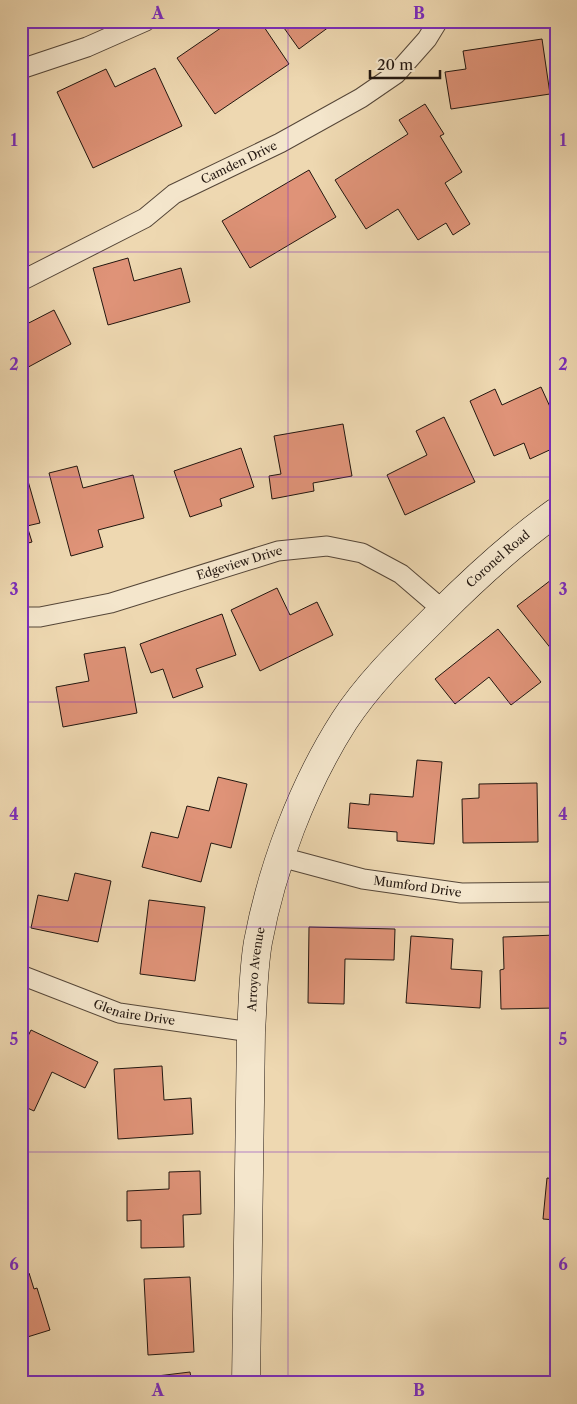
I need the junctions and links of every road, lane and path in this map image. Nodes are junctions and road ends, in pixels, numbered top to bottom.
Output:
1 (146, 21) edge
2 (438, 21) edge
3 (21, 70) edge
4 (21, 281) edge
5 (556, 512) edge
6 (443, 610) junction
7 (21, 617) edge
8 (281, 857) junction
9 (556, 892) edge
10 (21, 975) edge
11 (251, 1032) junction
12 (246, 1383) edge

1 - 3 street
2 - 4 street, Camden Drive
5 - 6 street, Coronel Road
6 - 7 street, Edgeview Drive
6 - 8 street, Arroyo Avenue
8 - 9 street, Mumford Drive
8 - 11 street, Arroyo Avenue
10 - 11 street, Glenaire Drive
11 - 12 street, Arroyo Avenue

